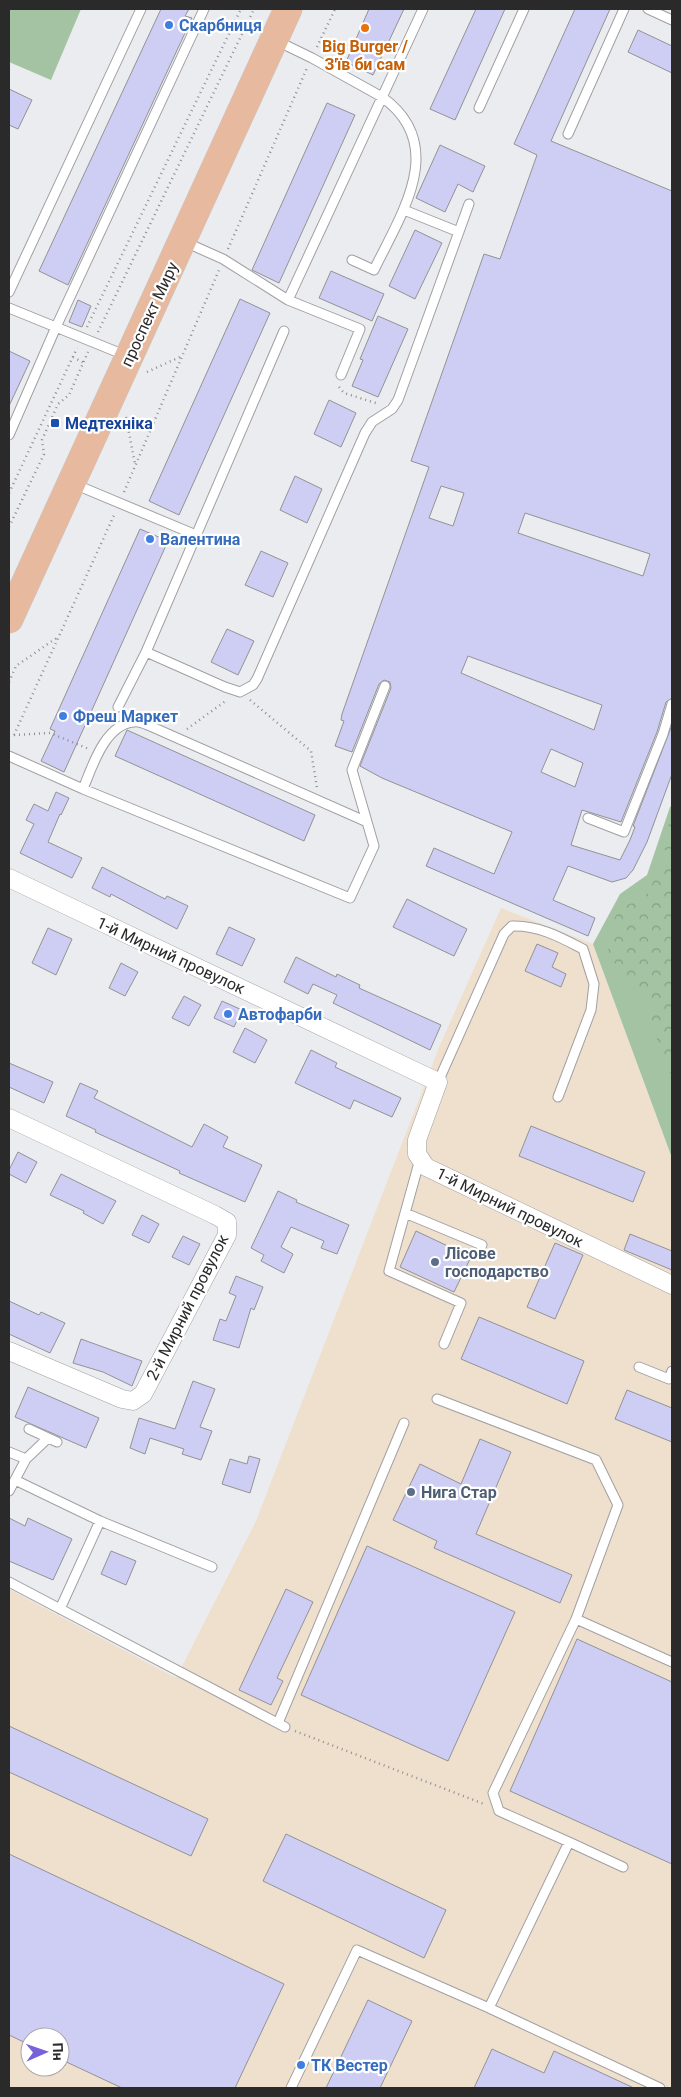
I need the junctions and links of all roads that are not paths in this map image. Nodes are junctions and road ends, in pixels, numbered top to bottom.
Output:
1 (141, 9) edge
2 (204, 9) edge
3 (288, 9) edge
4 (423, 9) edge
5 (524, 9) edge
6 (624, 9) edge
7 (648, 9) edge
8 (672, 20) edge
9 (274, 40) junction
10 (382, 97) junction
11 (479, 108) dead end
12 (568, 134) dead end
13 (469, 204) dead end
14 (404, 210) junction
15 (459, 232) junction
16 (182, 240) junction
17 (352, 260) dead end
18 (9, 292) edge
19 (288, 300) junction
20 (9, 308) edge
21 (56, 327) junction
22 (284, 332) dead end
23 (138, 365) junction
24 (341, 375) road end
25 (9, 435) edge
26 (71, 483) junction
27 (196, 535) junction
28 (9, 619) edge
29 (146, 652) junction
30 (384, 686) dead end
31 (672, 704) edge
32 (118, 707) dead end
33 (9, 756) edge
34 (83, 789) junction
35 (588, 818) dead end
36 (367, 822) junction
37 (9, 878) edge
38 (438, 1082) junction
39 (558, 1097) dead end
40 (9, 1118) edge
41 (420, 1159) junction
42 (406, 1213) junction
43 (482, 1245) dead end
44 (672, 1285) edge
45 (444, 1344) dead end
46 (9, 1350) edge
47 (639, 1367) dead end
48 (672, 1371) edge
49 (437, 1399) dead end
50 (404, 1423) dead end
51 (29, 1429) dead end
52 (48, 1438) junction
53 (57, 1442) dead end
54 (9, 1452) edge
55 (26, 1459) junction
56 (15, 1480) junction
57 (9, 1492) edge
58 (100, 1521) junction
59 (212, 1567) dead end
60 (9, 1582) edge
61 (60, 1609) junction
62 (576, 1619) junction
63 (672, 1662) edge
64 (569, 1842) junction
65 (623, 1867) dead end
66 (489, 2008) junction
67 (291, 2088) edge
68 (660, 2088) edge

1 - 18 lane
2 - 21 lane
3 - 9 main road, проспект Миру
4 - 10 lane
5 - 11 lane
6 - 12 lane
7 - 8 lane
9 - 10 lane
9 - 16 main road, проспект Миру
10 - 14 lane
10 - 19 lane
13 - 15 lane
14 - 15 lane
14 - 17 lane
15 - 29 lane
16 - 19 lane
16 - 23 main road, проспект Миру
19 - 24 lane
20 - 21 lane
21 - 23 lane
21 - 25 lane
22 - 27 lane
23 - 26 main road, проспект Миру
26 - 27 lane
26 - 28 main road, проспект Миру
27 - 29 lane
29 - 32 lane
30 - 36 lane
31 - 35 lane
33 - 34 lane
34 - 36 lane
34 - 36 lane
37 - 38 street, 1-й Мирний провулок
38 - 39 lane
38 - 41 street, 1-й Мирний провулок
40 - 46 street, 2-й Мирний провулок
41 - 42 lane
41 - 44 street, 1-й Мирний провулок
42 - 43 lane
42 - 45 lane
47 - 48 lane
49 - 62 lane
50 - 61 lane
51 - 52 lane
52 - 53 lane
52 - 55 lane
54 - 55 lane
55 - 56 lane
56 - 57 lane
56 - 58 lane
58 - 59 lane
58 - 61 lane
60 - 61 lane
62 - 63 lane
62 - 64 lane
64 - 65 lane
64 - 66 lane
66 - 67 lane
66 - 68 lane

